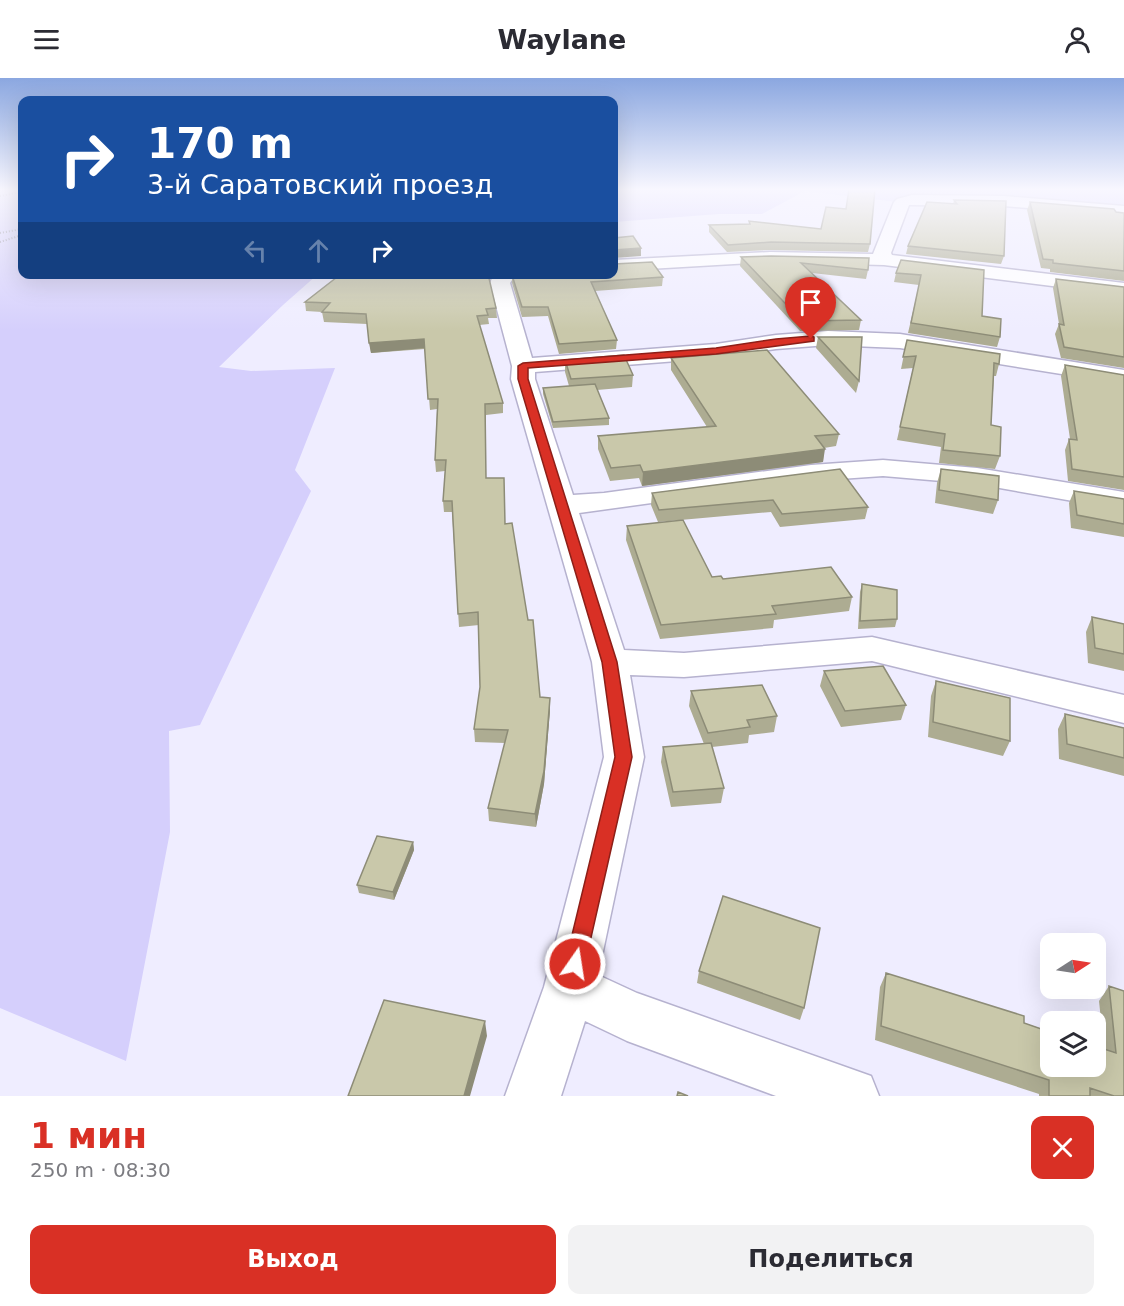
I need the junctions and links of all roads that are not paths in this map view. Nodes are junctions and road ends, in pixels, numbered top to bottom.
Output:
1 (888, 237) edge
2 (884, 260) junction
3 (618, 267) edge
4 (502, 279) edge
5 (1124, 289) edge
6 (523, 366) junction
7 (1124, 377) edge
8 (1124, 501) edge
9 (561, 505) junction
10 (610, 662) junction
11 (1124, 709) edge
12 (570, 987) junction
13 (532, 1096) edge
14 (851, 1096) edge

1 - 2 street
2 - 3 street
2 - 5 street
4 - 6 street
6 - 7 street
6 - 9 street
8 - 9 street
9 - 10 street
10 - 11 street
10 - 12 street
12 - 13 street
12 - 14 street

